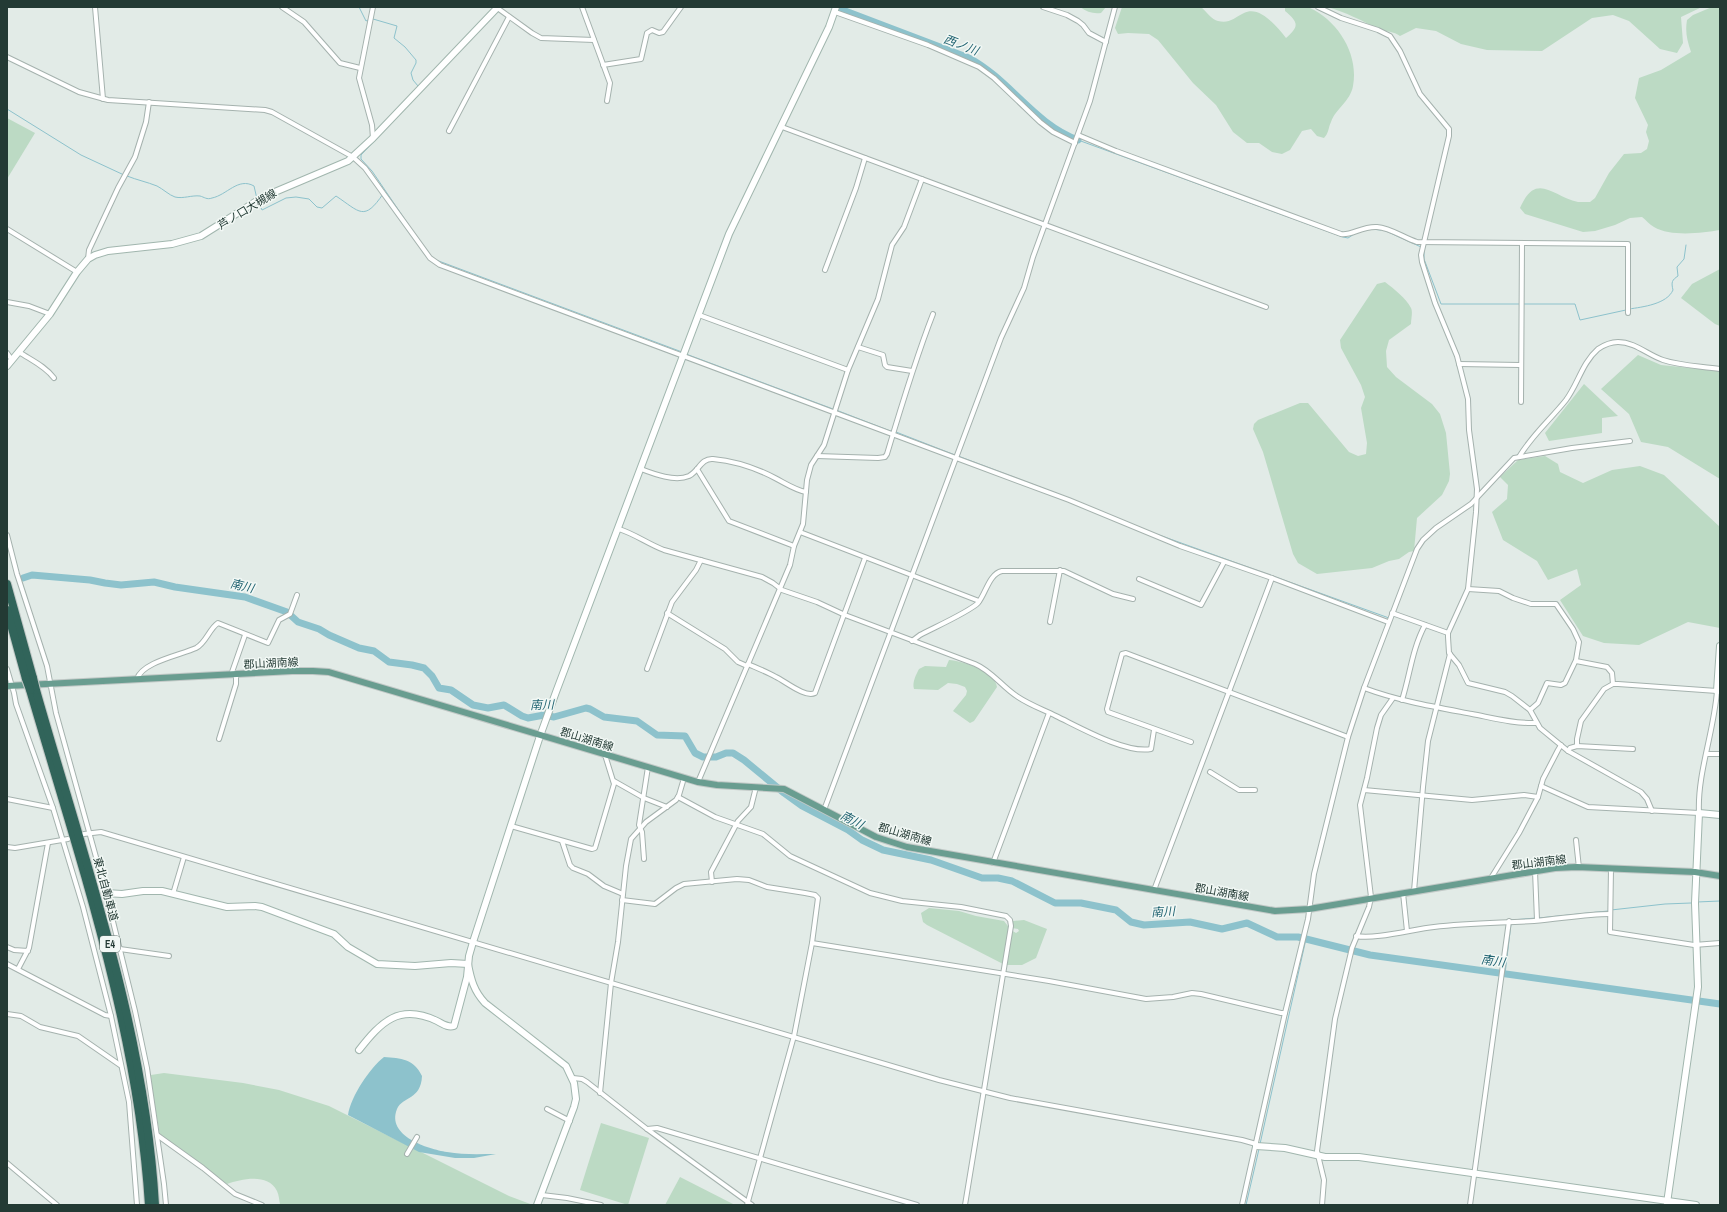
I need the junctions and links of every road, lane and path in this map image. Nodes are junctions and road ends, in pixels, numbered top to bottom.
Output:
1 (95, 7) edge
2 (282, 7) edge
3 (373, 7) edge
4 (497, 7) edge
5 (582, 7) edge
6 (681, 7) edge
7 (1042, 7) edge
8 (1114, 7) edge
9 (1318, 7) edge
10 (836, 9) edge
11 (509, 17) junction
12 (594, 40) junction
13 (1106, 42) junction
14 (7, 57) edge
15 (603, 64) junction
16 (360, 68) junction
17 (103, 99) junction
18 (607, 101) dead end
19 (149, 102) junction
20 (782, 127) junction
21 (449, 131) dead end
22 (373, 138) junction
23 (1076, 139) junction
24 (353, 157) junction
25 (865, 158) junction
26 (922, 179) junction
27 (1044, 225) junction
28 (7, 229) edge
29 (1423, 242) junction
30 (1522, 243) junction
31 (88, 259) junction
32 (825, 270) dead end
33 (77, 272) junction
34 (7, 302) edge
35 (1266, 307) dead end
36 (1628, 313) dead end
37 (50, 314) junction
38 (933, 314) dead end
39 (699, 315) junction
40 (858, 348) junction
41 (19, 352) junction
42 (7, 353) edge
43 (683, 356) junction
44 (12, 360) junction
45 (1459, 364) junction
46 (1520, 365) junction
47 (7, 366) edge
48 (1720, 369) edge
49 (848, 370) junction
50 (912, 371) junction
51 (54, 378) dead end
52 (1521, 402) dead end
53 (834, 412) junction
54 (893, 434) junction
55 (1630, 441) dead end
56 (817, 456) junction
57 (1519, 457) junction
58 (956, 458) junction
59 (641, 469) junction
60 (697, 469) junction
61 (806, 492) junction
62 (1477, 496) junction
63 (619, 529) junction
64 (800, 532) junction
65 (7, 535) edge
66 (794, 546) junction
67 (865, 558) junction
68 (701, 560) junction
69 (1224, 562) junction
70 (1060, 570) junction
71 (912, 575) junction
72 (1272, 578) junction
73 (1139, 579) dead end
74 (7, 584) edge
75 (780, 588) junction
76 (1468, 588) junction
77 (297, 595) dead end
78 (1133, 599) dead end
79 (979, 601) junction
80 (7, 610) edge
81 (667, 613) junction
82 (1392, 613) junction
83 (845, 615) junction
84 (1050, 622) dead end
85 (1388, 622) junction
86 (1426, 625) junction
87 (890, 632) junction
88 (1448, 633) junction
89 (245, 635) junction
90 (912, 640) junction
91 (1720, 646) edge
92 (1450, 654) junction
93 (1576, 661) junction
94 (747, 665) junction
95 (7, 669) edge
96 (647, 669) dead end
97 (234, 674) junction
98 (30, 678) junction
99 (137, 679) junction
100 (51, 683) junction
101 (1613, 684) junction
102 (9, 685) edge
103 (1364, 688) junction
104 (33, 690) junction
105 (1229, 691) junction
106 (1717, 692) junction
107 (1393, 698) junction
108 (1402, 700) junction
109 (1437, 708) junction
110 (1530, 710) junction
111 (1049, 713) junction
112 (1536, 723) junction
113 (1154, 730) junction
114 (540, 736) junction
115 (1348, 736) junction
116 (218, 739) dead end
117 (1191, 742) dead end
118 (1561, 745) junction
119 (1577, 746) junction
120 (1634, 749) dead end
121 (1568, 750) junction
122 (1707, 754) junction
123 (1720, 754) edge
124 (605, 755) junction
125 (648, 767) junction
126 (1210, 772) dead end
127 (684, 778) junction
128 (614, 781) junction
129 (698, 782) junction
130 (756, 786) junction
131 (1541, 786) junction
132 (1255, 790) dead end
133 (1364, 790) junction
134 (1422, 795) junction
135 (643, 797) junction
136 (678, 797) junction
137 (1538, 797) junction
138 (7, 799) edge
139 (667, 807) junction
140 (53, 808) junction
141 (824, 810) junction
142 (1652, 811) junction
143 (1699, 813) junction
144 (1720, 815) edge
145 (736, 823) junction
146 (511, 826) junction
147 (639, 828) junction
148 (87, 834) junction
149 (68, 839) dead end
150 (62, 840) junction
151 (1576, 840) dead end
152 (562, 841) junction
153 (48, 843) junction
154 (7, 847) edge
155 (184, 857) junction
156 (644, 859) dead end
157 (993, 863) junction
158 (1579, 868) junction
159 (1611, 869) junction
160 (1535, 871) junction
161 (1695, 872) junction
162 (1720, 876) edge
163 (1491, 878) junction
164 (712, 882) junction
165 (1154, 890) junction
166 (1414, 891) junction
167 (106, 893) junction
168 (1403, 893) junction
169 (173, 894) junction
170 (623, 894) junction
171 (1370, 899) junction
172 (622, 900) junction
173 (1309, 909) junction
174 (1610, 914) junction
175 (1537, 920) junction
176 (1509, 921) junction
177 (1407, 931) junction
178 (1356, 936) junction
179 (473, 942) junction
180 (812, 943) junction
181 (1720, 943) edge
182 (1697, 945) junction
183 (7, 947) edge
184 (120, 950) junction
185 (28, 951) junction
186 (169, 956) dead end
187 (7, 964) edge
188 (468, 964) junction
189 (18, 969) junction
190 (1003, 975) junction
191 (611, 983) junction
192 (1285, 1013) junction
193 (7, 1014) edge
194 (111, 1016) junction
195 (794, 1036) junction
196 (359, 1050) dead end
197 (122, 1068) junction
198 (147, 1068) junction
199 (142, 1069) dead end
200 (573, 1078) junction
201 (984, 1092) junction
202 (600, 1093) junction
203 (547, 1108) dead end
204 (570, 1121) junction
205 (647, 1129) junction
206 (157, 1135) junction
207 (417, 1137) dead end
208 (1256, 1145) junction
209 (407, 1154) dead end
210 (1318, 1155) junction
211 (759, 1158) junction
212 (7, 1163) edge
213 (1474, 1174) junction
214 (542, 1195) junction
215 (747, 1203) edge
216 (1667, 1203) edge
217 (253, 1204) edge
218 (57, 1205) edge
219 (136, 1205) edge
220 (149, 1205) edge
221 (156, 1205) edge
222 (166, 1205) edge
223 (262, 1205) edge
224 (537, 1205) edge
225 (601, 1205) edge
226 (752, 1205) edge
227 (917, 1205) edge
228 (965, 1205) edge
229 (1242, 1205) edge
230 (1322, 1205) edge
231 (1470, 1205) edge
232 (1696, 1205) edge

1 - 17 street
2 - 16 street
3 - 16 street
4 - 11 street
4 - 22 street, 芦ノ口大槻線
5 - 12 street
6 - 15 street
7 - 13 street
8 - 13 street
9 - 29 street
10 - 20 street
10 - 23 street
11 - 12 street
11 - 21 street
12 - 15 street
13 - 23 street
14 - 17 street
15 - 18 street
16 - 22 street
17 - 19 street
19 - 24 street
19 - 31 street
20 - 25 street
20 - 39 street
22 - 24 street, 芦ノ口大槻線
23 - 27 street
23 - 29 street
24 - 31 street, 芦ノ口大槻線
24 - 43 street
25 - 26 street
25 - 32 street
26 - 27 street
26 - 40 street
27 - 35 street
27 - 58 street
28 - 33 street
29 - 30 street
29 - 45 street
30 - 36 street
30 - 46 street
31 - 33 street, 芦ノ口大槻線
33 - 37 street, 芦ノ口大槻線
34 - 37 street
37 - 41 street, 芦ノ口大槻線
38 - 50 street
39 - 43 street
39 - 49 street
40 - 49 street
40 - 50 street
41 - 44 street, 芦ノ口大槻線
41 - 51 street
42 - 44 street
43 - 53 street
43 - 59 street
44 - 47 street, 芦ノ口大槻線
45 - 46 street
45 - 62 street
46 - 52 street
48 - 57 street
49 - 53 street
50 - 54 street
53 - 54 street
53 - 56 street
54 - 56 street
54 - 58 street
55 - 57 street
56 - 61 street
57 - 62 street
58 - 69 street
58 - 71 street
59 - 60 street
59 - 63 street
60 - 61 street
60 - 66 street
61 - 64 street
62 - 76 street
62 - 82 street
63 - 68 street
63 - 114 street
64 - 66 street
64 - 67 street
65 - 100 street
66 - 75 street
67 - 71 street
67 - 83 street
68 - 75 street
68 - 81 street
69 - 72 street
69 - 73 street
70 - 78 street
70 - 79 street
70 - 84 street
71 - 79 street
71 - 87 street
72 - 85 street
72 - 105 street
74 - 98 highway, 東北自動車道 / E4
75 - 83 street
75 - 94 street
76 - 88 street
76 - 93 street
77 - 89 street
79 - 90 street
80 - 98 highway, 東北自動車道 / E4
81 - 94 street
81 - 96 street
82 - 85 street
82 - 86 street
83 - 87 street
83 - 94 street
85 - 103 street
86 - 88 street
86 - 108 street
87 - 90 street
87 - 141 street
88 - 92 street
89 - 97 street
89 - 99 street
90 - 111 street
91 - 106 street
92 - 109 street
92 - 110 street
93 - 101 street
93 - 110 street
94 - 129 street
95 - 102 street
97 - 99 main road, 郡山湖南線
97 - 114 main road, 郡山湖南線
97 - 116 street
98 - 104 highway, 東北自動車道 / E4, bridge
99 - 100 main road, 郡山湖南線
100 - 102 main road, 郡山湖南線
100 - 148 street
101 - 106 street
101 - 119 street
102 - 140 street
103 - 107 street
103 - 115 street
104 - 220 highway, 東北自動車道 / E4
104 - 221 highway, 東北自動車道 / E4
105 - 113 street
105 - 115 street
105 - 165 street
106 - 122 street
107 - 108 street
107 - 133 street
108 - 109 street
109 - 112 street
109 - 134 street
110 - 112 street
111 - 113 street
111 - 157 street
112 - 118 street
113 - 117 street
114 - 124 main road, 郡山湖南線
114 - 146 street
115 - 173 street
118 - 121 street
118 - 131 street
119 - 120 street
119 - 121 street
121 - 142 street
122 - 123 street
122 - 143 street
124 - 125 main road, 郡山湖南線
124 - 128 street
125 - 127 main road, 郡山湖南線
125 - 135 street
126 - 132 street
127 - 129 main road, 郡山湖南線
127 - 136 street
128 - 135 street
128 - 152 street
129 - 130 main road, 郡山湖南線
130 - 141 main road, 郡山湖南線
130 - 145 street
131 - 137 street
131 - 142 street
133 - 134 street
133 - 171 street
134 - 137 street
134 - 166 street
135 - 139 street
135 - 147 street
136 - 139 street
136 - 145 street
137 - 163 street
138 - 140 street
139 - 147 street
140 - 150 street
141 - 157 main road, 郡山湖南線
142 - 143 street
143 - 144 street
143 - 161 street
145 - 164 street
145 - 190 street
146 - 152 street
146 - 179 street
147 - 156 street
147 - 170 street
148 - 155 street
148 - 167 street
149 - 150 street
150 - 153 street
150 - 194 street
151 - 158 street
152 - 170 street
153 - 154 street
153 - 185 street
155 - 169 street
155 - 179 street
157 - 165 main road, 郡山湖南線
158 - 159 main road, 郡山湖南線
158 - 160 main road, 郡山湖南線
159 - 161 main road, 郡山湖南線
159 - 174 street
160 - 163 main road, 郡山湖南線
160 - 175 street
161 - 162 main road, 郡山湖南線
161 - 182 street
163 - 166 main road, 郡山湖南線
164 - 172 street
164 - 180 street
165 - 173 main road, 郡山湖南線
166 - 168 main road, 郡山湖南線
167 - 169 street
167 - 184 street
168 - 171 main road, 郡山湖南線
168 - 177 street
169 - 188 street
170 - 172 street
171 - 173 main road, 郡山湖南線
171 - 178 street
172 - 191 street
173 - 192 street
174 - 175 street
174 - 182 street
175 - 176 street
176 - 177 street
176 - 213 street
177 - 178 street
178 - 210 street
179 - 188 street
179 - 191 street
180 - 190 street
180 - 195 street
181 - 182 street
182 - 216 street
183 - 185 street
184 - 186 street
184 - 198 street
185 - 189 street
187 - 189 street
188 - 196 street
188 - 200 street
189 - 194 street
190 - 192 street
190 - 201 street
191 - 195 street
191 - 202 street
192 - 208 street
193 - 197 street
194 - 197 street
195 - 201 street
195 - 211 street
197 - 219 street
198 - 199 street
198 - 206 street
200 - 202 street
200 - 204 street
201 - 208 street
201 - 228 street
202 - 205 street
203 - 204 street
204 - 214 street
205 - 211 street
205 - 215 street
206 - 217 street
206 - 222 street
207 - 209 street
208 - 210 street
208 - 229 street
210 - 213 street
210 - 230 street
211 - 215 street
211 - 227 street
212 - 218 street
213 - 216 street
213 - 231 street
214 - 224 street
214 - 225 street
215 - 226 street
216 - 232 street
217 - 223 street

